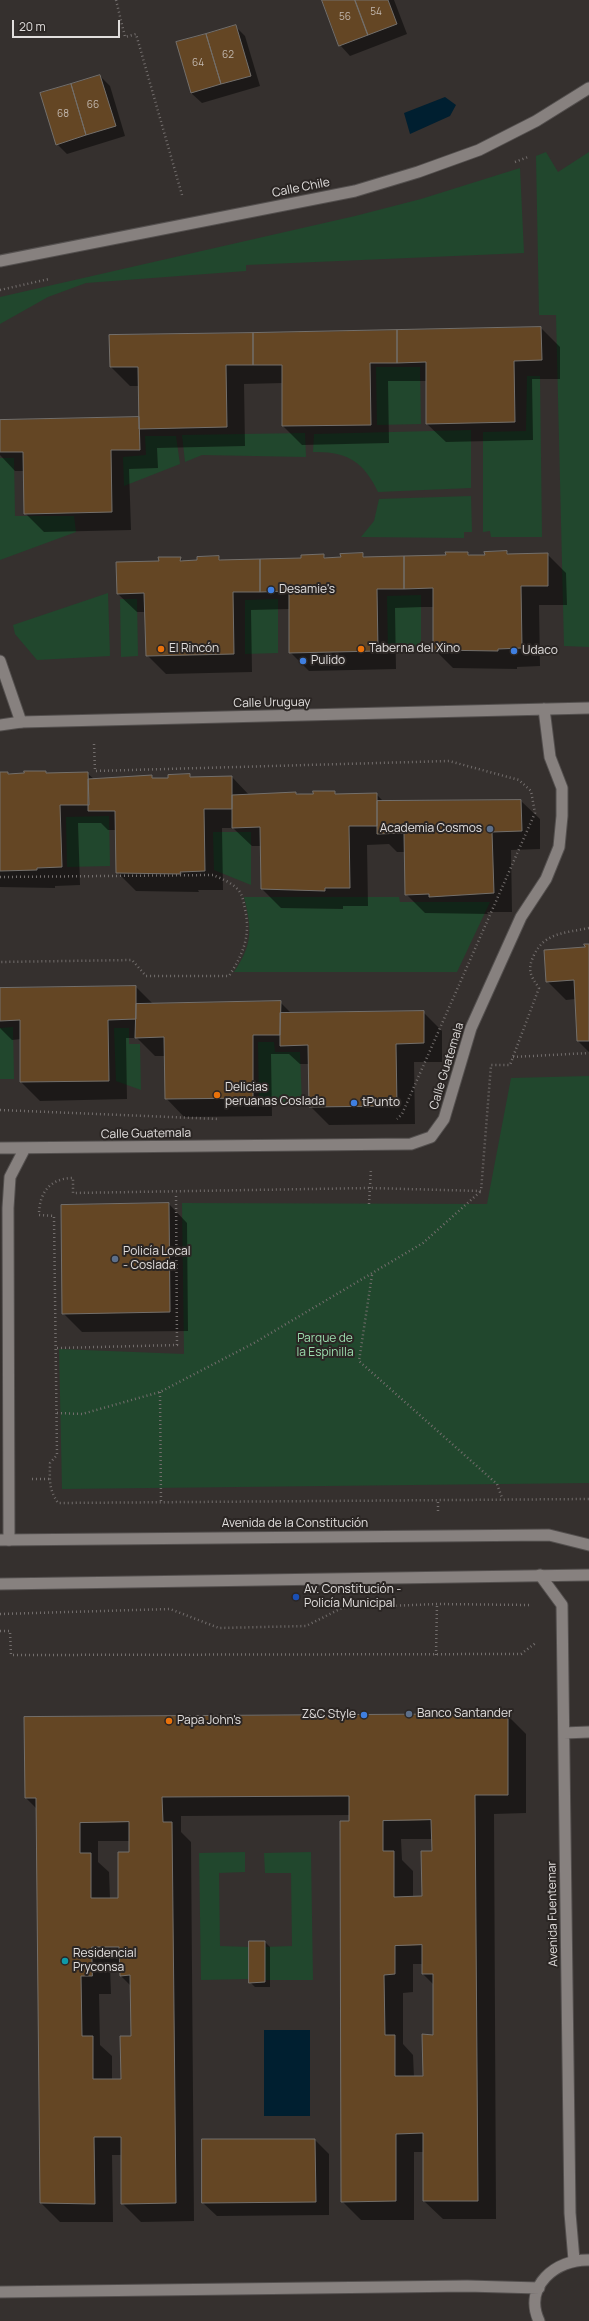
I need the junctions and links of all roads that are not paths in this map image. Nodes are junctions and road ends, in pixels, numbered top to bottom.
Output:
1 (589, 88) edge
2 (0, 261) edge
3 (0, 662) edge
4 (589, 708) edge
5 (544, 709) junction
6 (21, 722) junction
7 (0, 724) edge
8 (0, 1148) edge
9 (25, 1148) junction
10 (5, 1540) edge
11 (589, 1545) edge
12 (540, 1575) junction
13 (589, 1575) edge
14 (0, 1584) edge
15 (589, 1732) edge
16 (564, 1733) junction
17 (574, 2260) junction
18 (589, 2260) edge
19 (539, 2288) junction
20 (0, 2292) edge
21 (539, 2321) edge

1 - 2 street, Calle Chile
3 - 6 street
4 - 5 street, Calle Uruguay
5 - 6 street, Calle Uruguay
5 - 9 street, Calle Guatemala
6 - 7 street, Calle Uruguay
8 - 9 street, Calle Guatemala
9 - 10 street
10 - 11 street, Avenida de la Constitución
12 - 13 street
12 - 14 street
12 - 16 street, Avenida Fuentemar
15 - 16 street
16 - 17 street, Avenida Fuentemar
17 - 18 street
17 - 19 street
19 - 20 street
19 - 21 street

